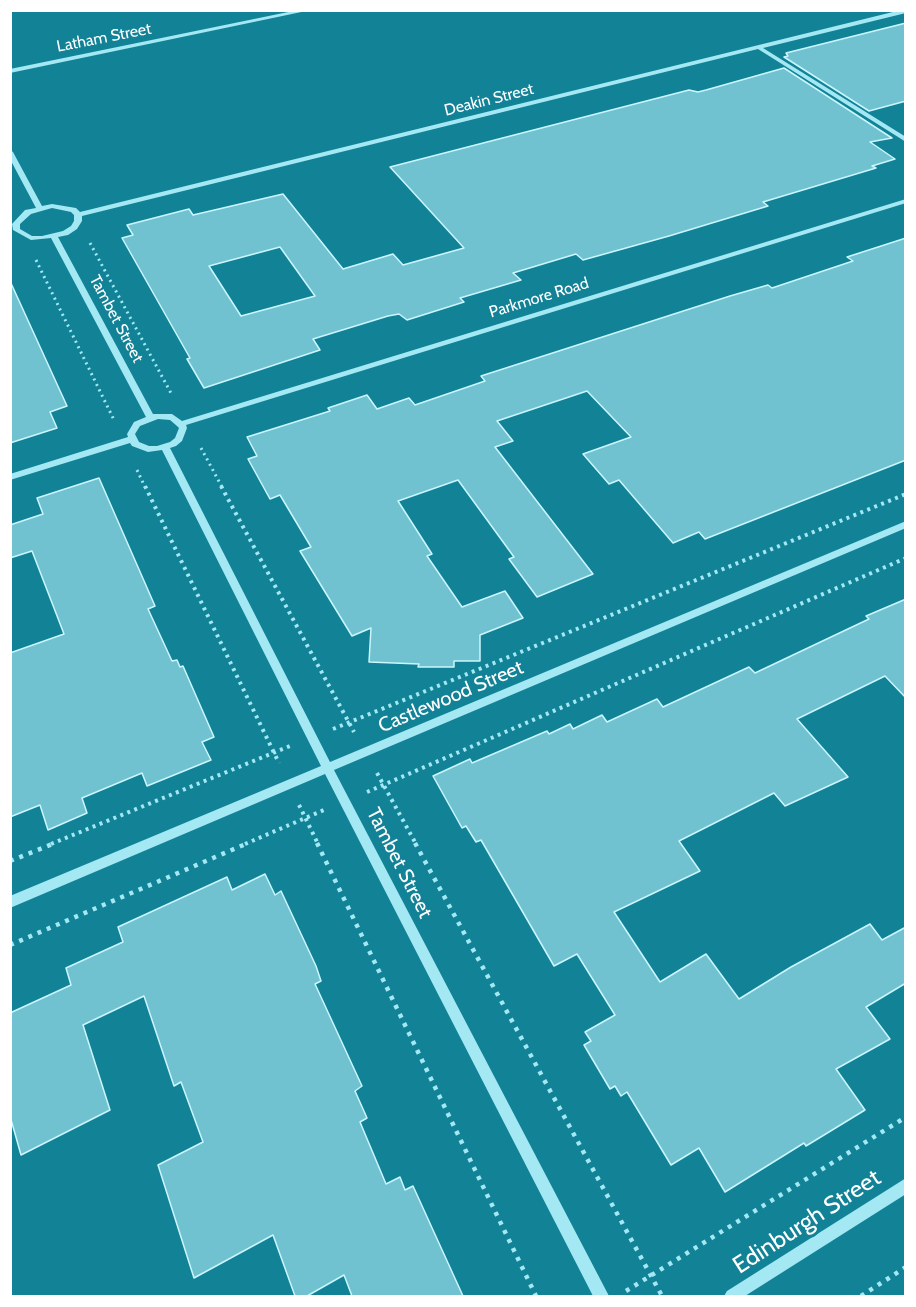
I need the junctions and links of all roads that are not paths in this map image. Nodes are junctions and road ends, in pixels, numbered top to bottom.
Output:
1 (309, 10) edge
2 (906, 10) edge
3 (758, 47) junction
4 (10, 71) edge
5 (906, 140) edge
6 (10, 152) edge
7 (906, 201) edge
8 (39, 207) junction
9 (78, 215) junction
10 (14, 231) edge
11 (54, 237) junction
12 (150, 417) junction
13 (181, 423) junction
14 (132, 439) junction
15 (165, 447) junction
16 (10, 477) edge
17 (906, 524) edge
18 (328, 769) junction
19 (10, 902) edge
20 (906, 1185) edge
21 (601, 1296) edge
22 (732, 1296) edge

1 - 4 street, Latham Street
2 - 3 street, Deakin Street
3 - 5 street
3 - 9 street, Deakin Street
6 - 8 street
7 - 13 street, Parkmore Road
8 - 9 street
8 - 10 street
9 - 11 street
10 - 11 street
11 - 12 street, Tambet Street
12 - 13 street
12 - 14 street
13 - 15 street
14 - 15 street
14 - 16 street
15 - 18 street, Tambet Street
17 - 18 street, Castlewood Street
18 - 19 street, Castlewood Street
18 - 21 street, Tambet Street
20 - 22 street, Edinburgh Street

